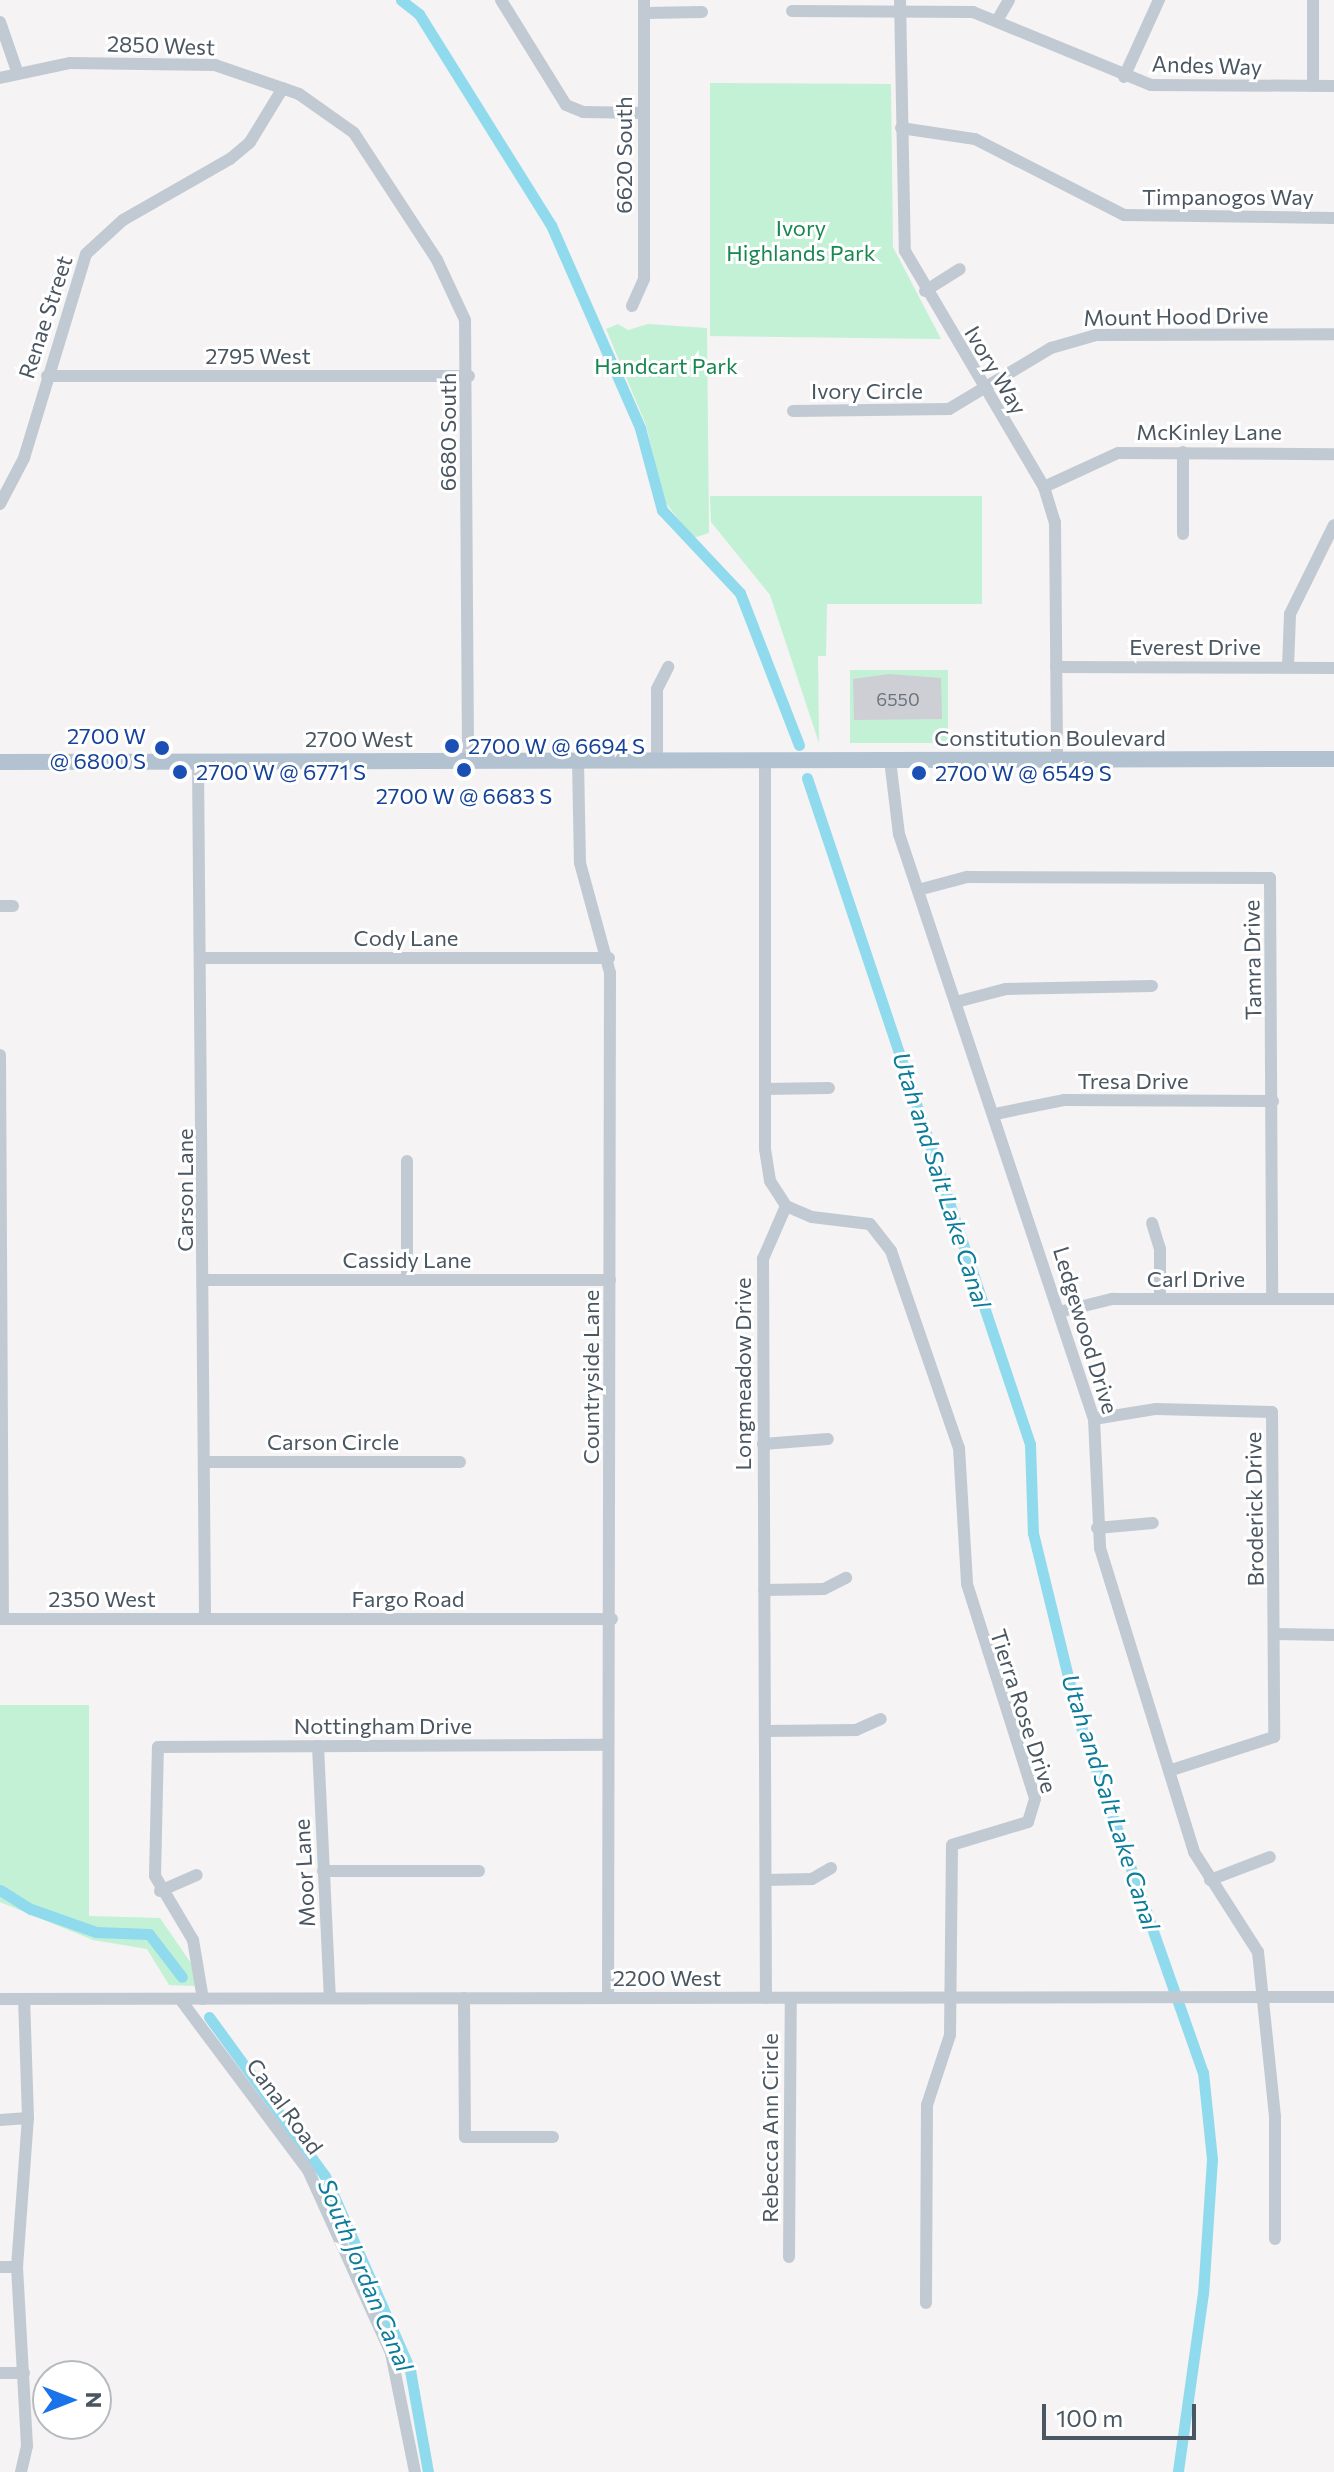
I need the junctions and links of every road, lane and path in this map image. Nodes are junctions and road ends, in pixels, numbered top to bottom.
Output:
1 (501, 0) edge
2 (1009, 0) edge
3 (1159, 0) edge
4 (1313, 0) edge
5 (644, 6) edge
6 (900, 6) edge
7 (792, 11) dead end
8 (702, 12) dead end
9 (998, 19) junction
10 (0, 22) edge
11 (17, 71) junction
12 (1124, 77) junction
13 (0, 78) edge
14 (1313, 86) junction
15 (1334, 86) edge
16 (283, 88) junction
17 (644, 113) junction
18 (901, 128) junction
19 (354, 133) joint
20 (1334, 218) edge
21 (960, 269) dead end
22 (925, 291) junction
23 (632, 306) dead end
24 (1334, 334) edge
25 (47, 376) junction
26 (469, 376) junction
27 (983, 389) junction
28 (793, 411) dead end
29 (1183, 452) junction
30 (1334, 454) edge
31 (1044, 487) junction
32 (0, 504) edge
33 (1334, 525) edge
34 (1183, 534) dead end
35 (668, 667) dead end
36 (1056, 667) junction
37 (1288, 667) junction
38 (1334, 668) edge
39 (1334, 759) edge
40 (890, 760) junction
41 (1057, 760) junction
42 (198, 761) junction
43 (468, 761) junction
44 (578, 761) junction
45 (657, 761) junction
46 (765, 761) junction
47 (0, 762) edge
48 (918, 890) junction
49 (204, 958) junction
50 (609, 958) junction
51 (1152, 986) dead end
52 (956, 1002) junction
53 (1, 1055) edge
54 (829, 1088) dead end
55 (765, 1089) junction
56 (1273, 1101) junction
57 (995, 1114) junction
58 (407, 1161) dead end
59 (786, 1206) junction
60 (1152, 1223) dead end
61 (205, 1280) junction
62 (407, 1280) junction
63 (610, 1280) junction
64 (1160, 1299) junction
65 (1272, 1299) junction
66 (1334, 1299) edge
67 (1059, 1312) junction
68 (1094, 1419) junction
69 (828, 1439) dead end
70 (763, 1444) junction
71 (205, 1462) junction
72 (460, 1462) dead end
73 (1153, 1523) dead end
74 (1097, 1528) junction
75 (846, 1578) dead end
76 (764, 1590) junction
77 (1, 1619) edge
78 (205, 1619) junction
79 (612, 1619) junction
80 (1275, 1634) junction
81 (1334, 1635) edge
82 (881, 1719) dead end
83 (766, 1731) junction
84 (608, 1745) junction
85 (318, 1746) junction
86 (1169, 1771) junction
87 (1270, 1857) dead end
88 (831, 1868) dead end
89 (323, 1871) junction
90 (479, 1871) dead end
91 (197, 1875) dead end
92 (766, 1880) junction
93 (1210, 1880) junction
94 (160, 1891) junction
95 (1262, 1997) junction
96 (1334, 1997) edge
97 (330, 1998) junction
98 (464, 1998) junction
99 (608, 1998) junction
100 (766, 1998) junction
101 (791, 1998) junction
102 (950, 1998) junction
103 (0, 1999) edge
104 (24, 1999) junction
105 (180, 1999) junction
106 (203, 1999) junction
107 (28, 2118) junction
108 (0, 2120) edge
109 (553, 2137) dead end
110 (1275, 2239) dead end
111 (789, 2257) dead end
112 (0, 2267) edge
113 (17, 2267) junction
114 (926, 2303) dead end
115 (0, 2373) edge
116 (24, 2373) junction
117 (21, 2472) edge
118 (415, 2472) edge

1 - 17 street
2 - 9 street
3 - 12 street
4 - 14 street
5 - 8 street
5 - 17 street, 6620 South
6 - 7 street, Andes Way
6 - 9 street, Andes Way
6 - 18 street, Ivory Way
9 - 12 street, Andes Way
10 - 11 street
11 - 13 street, 2850 West
11 - 16 street, 2850 West
12 - 14 street, Andes Way
14 - 15 street, Andes Way
16 - 19 street, 2850 West
16 - 25 street, Renae Street
17 - 23 street, 6620 South
18 - 20 street, Timpanogos Way
18 - 22 street, Ivory Way
19 - 26 street, 6680 South
21 - 22 street
22 - 27 street, Ivory Way
24 - 27 street, Mount Hood Drive
25 - 26 street, 2795 West
25 - 32 street, Renae Street
26 - 43 street, 6680 South
27 - 28 street, Ivory Circle
27 - 31 street, Ivory Way
29 - 30 street, McKinley Lane
29 - 31 street, McKinley Lane
29 - 34 street
31 - 36 street, Ivory Way
33 - 37 street
35 - 45 street
36 - 37 street, Everest Drive
36 - 41 street, Ivory Way
37 - 38 street, Everest Drive
39 - 41 main road, Constitution Boulevard
40 - 41 main road, Constitution Boulevard
40 - 46 main road, Constitution Boulevard
40 - 48 street, Ledgewood Drive
42 - 43 main road, 2700 West
42 - 47 main road, 2700 West
42 - 49 street, Carson Lane
43 - 44 main road, 2700 West
44 - 45 main road, 2700 West
44 - 50 street, Countryside Lane
45 - 46 main road, 2700 West
46 - 55 street
48 - 52 street, Ledgewood Drive
48 - 56 street, Tamra Drive
49 - 50 street, Cody Lane
49 - 61 street, Carson Lane
50 - 63 street, Countryside Lane
51 - 52 street
52 - 57 street, Ledgewood Drive
53 - 77 street
54 - 55 street
55 - 59 street
56 - 57 street, Tresa Drive
56 - 65 street, Tamra Drive
57 - 67 street, Ledgewood Drive
58 - 62 street
59 - 70 street, Longmeadow Drive
59 - 102 street, Tierra Rose Drive
60 - 64 street
61 - 62 street, Cassidy Lane
61 - 71 street, Carson Lane
62 - 63 street, Cassidy Lane
63 - 79 street, Countryside Lane
64 - 65 street, Carl Drive
64 - 67 street, Carl Drive
65 - 66 street, Carl Drive
67 - 68 street, Ledgewood Drive
68 - 74 street, Ledgewood Drive
68 - 80 street, Broderick Drive
69 - 70 street
70 - 76 street, Longmeadow Drive
71 - 72 street, Carson Circle
71 - 78 street, Carson Lane
73 - 74 street
74 - 86 street, Ledgewood Drive
75 - 76 street
76 - 83 street, Longmeadow Drive
77 - 78 street, 2350 West
78 - 79 street, Fargo Road
79 - 84 street, Countryside Lane
80 - 81 street
80 - 86 street, Broderick Drive
82 - 83 street
83 - 92 street, Longmeadow Drive
84 - 85 street, Nottingham Drive
84 - 99 street, Countryside Lane
85 - 89 street, Moor Lane
85 - 94 street, Nottingham Drive
86 - 93 street, Ledgewood Drive
87 - 93 street
88 - 92 street
89 - 90 street
89 - 97 street, Moor Lane
91 - 94 street
92 - 100 street, Longmeadow Drive
93 - 95 street, Ledgewood Drive
94 - 106 street
95 - 96 street, 2200 West
95 - 102 street, 2200 West
95 - 110 street, Ledgewood Drive
97 - 98 street, 2200 West
97 - 106 street, 2200 West
98 - 99 street, 2200 West
98 - 109 street
99 - 100 street, 2200 West
100 - 101 street, 2200 West
101 - 102 street, 2200 West
101 - 111 street, Rebecca Ann Circle
102 - 114 street, Tierra Rose Drive
103 - 104 street, 2200 West
104 - 105 street, 2200 West
104 - 107 street
105 - 106 street, 2200 West
105 - 118 street, Canal Road
107 - 108 street
107 - 113 street
112 - 113 street
113 - 116 street
115 - 116 street
116 - 117 street

